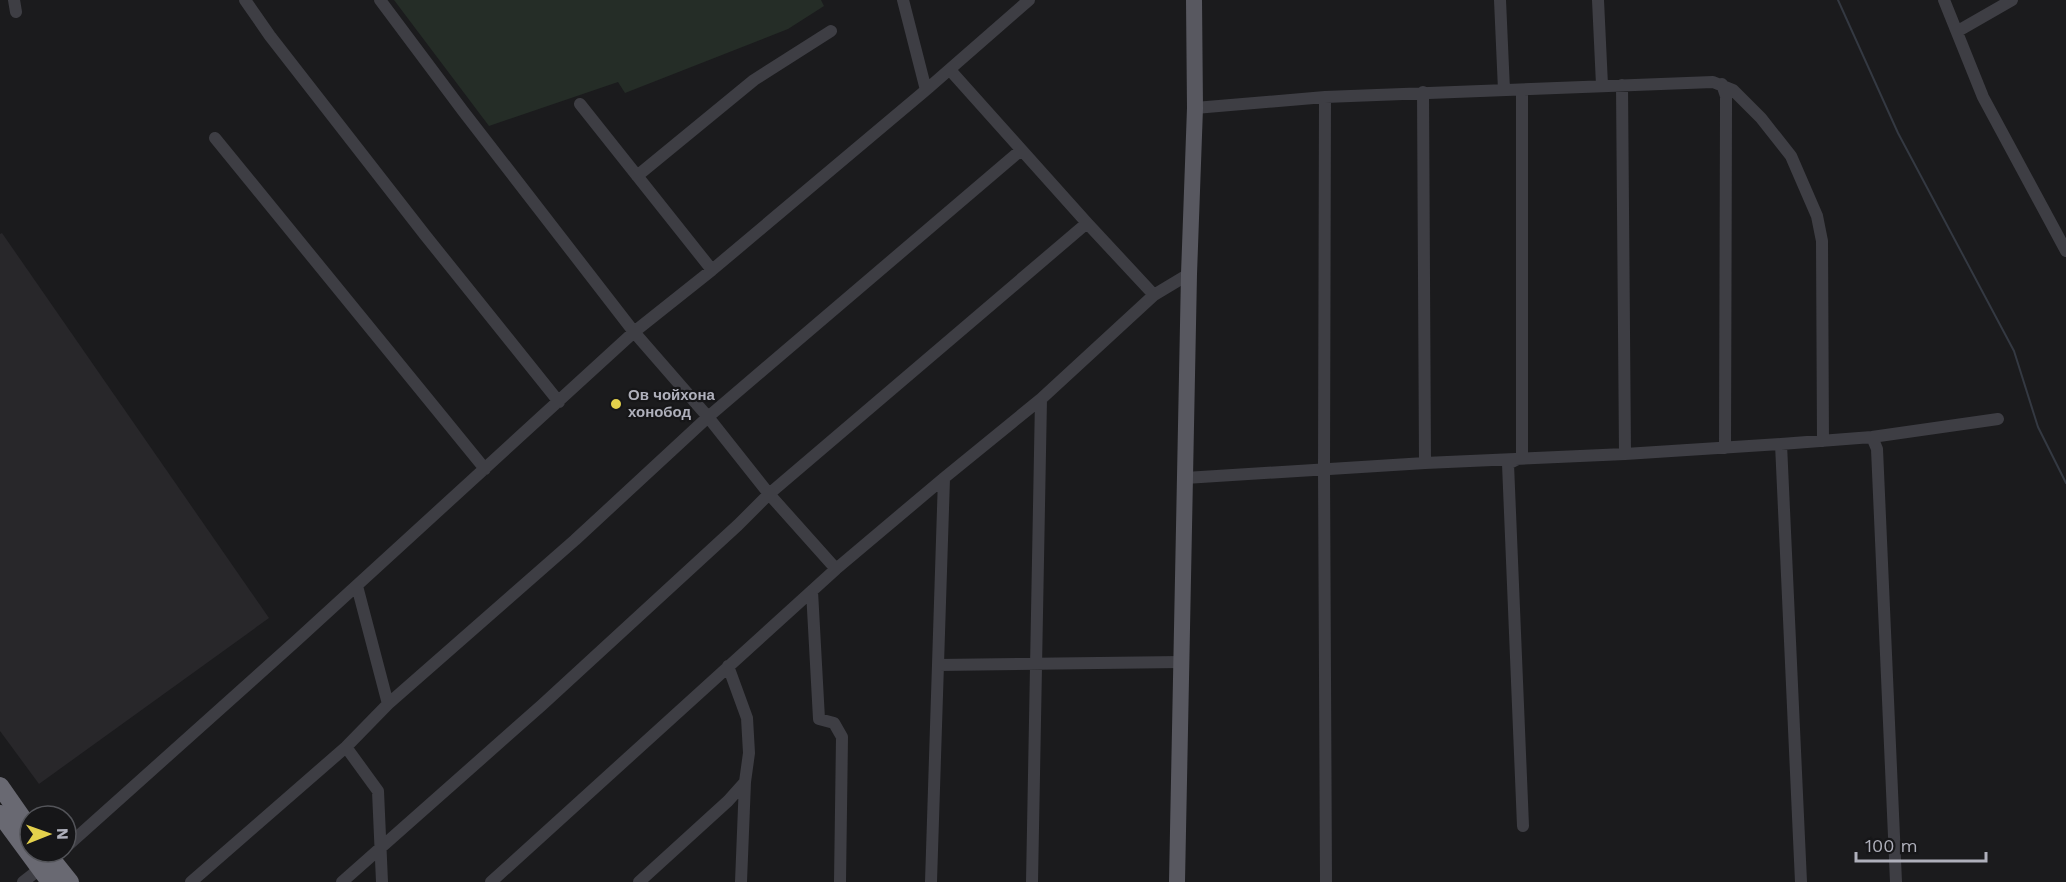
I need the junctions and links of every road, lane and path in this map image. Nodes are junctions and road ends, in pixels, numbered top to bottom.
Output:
1 (244, 0) edge
2 (380, 0) edge
3 (903, 0) edge
4 (1029, 0) edge
5 (1194, 0) edge
6 (1500, 0) edge
7 (1598, 0) edge
8 (1944, 0) edge
9 (2012, 0) edge
10 (1958, 31) junction
11 (831, 32) dead end
12 (950, 70) junction
13 (1722, 84) junction
14 (1602, 85) junction
15 (1622, 85) junction
16 (926, 90) junction
17 (1504, 90) junction
18 (1522, 90) junction
19 (1423, 92) junction
20 (1325, 97) junction
21 (580, 104) dead end
22 (1195, 108) junction
23 (215, 138) dead end
24 (1021, 150) junction
25 (637, 176) junction
26 (1087, 224) junction
27 (2066, 251) edge
28 (712, 270) junction
29 (1189, 274) junction
30 (1154, 295) junction
31 (634, 332) junction
32 (1041, 399) junction
33 (559, 402) junction
34 (708, 417) junction
35 (1998, 419) dead end
36 (1872, 437) junction
37 (1823, 441) junction
38 (1781, 444) junction
39 (1725, 448) junction
40 (1625, 454) junction
41 (1522, 457) junction
42 (1425, 463) junction
43 (485, 469) junction
44 (1324, 470) junction
45 (944, 478) junction
46 (1185, 478) junction
47 (769, 494) junction
48 (836, 569) junction
49 (357, 586) junction
50 (812, 591) junction
51 (1181, 662) junction
52 (1037, 663) junction
53 (938, 665) junction
54 (728, 666) junction
55 (388, 704) junction
56 (346, 747) junction
57 (745, 782) junction
58 (0, 786) edge
59 (18, 812) edge
60 (0, 814) edge
61 (1523, 826) dead end
62 (18, 832) edge
63 (78, 836) edge
64 (380, 846) junction
65 (49, 864) edge
66 (51, 864) edge
67 (23, 882) edge
68 (70, 882) edge
69 (191, 882) edge
70 (342, 882) edge
71 (382, 882) edge
72 (491, 882) edge
73 (639, 882) edge
74 (741, 882) edge
75 (840, 882) edge
76 (931, 882) edge
77 (1032, 882) edge
78 (1178, 882) edge
79 (1326, 882) edge
80 (1801, 882) edge
81 (1896, 882) edge

1 - 33 street
2 - 31 street
3 - 16 street
4 - 12 street
5 - 22 main road
6 - 17 street
7 - 14 street
8 - 10 street
9 - 10 street
10 - 27 street
11 - 25 street
12 - 16 street
12 - 24 street
13 - 15 street
13 - 37 street
13 - 39 street
14 - 15 street
14 - 18 street
15 - 40 street
16 - 28 street
17 - 18 street
17 - 19 street
18 - 41 street
19 - 20 street
19 - 42 street
20 - 22 street
20 - 44 street
21 - 25 street
22 - 29 main road
23 - 43 street
24 - 26 street
24 - 34 street
25 - 28 street
26 - 30 street
26 - 47 street
28 - 31 street
29 - 30 street
29 - 46 main road
30 - 32 street
31 - 33 street
31 - 34 street
32 - 45 street
32 - 52 street
33 - 43 street
34 - 47 street
34 - 55 street
35 - 36 street
36 - 37 street
36 - 81 street
37 - 38 street
38 - 39 street
38 - 80 street
39 - 40 street
40 - 41 street
41 - 42 street
41 - 61 street
42 - 44 street
43 - 49 street
44 - 46 street
44 - 79 street
45 - 48 street
45 - 53 street
46 - 51 main road
47 - 48 street
47 - 64 street
48 - 50 street
49 - 55 street
49 - 63 street
50 - 54 street
50 - 75 street
51 - 52 street
51 - 78 main road
52 - 53 street
52 - 77 street
53 - 76 street
54 - 57 street
54 - 72 street
55 - 56 street
56 - 64 street
56 - 69 street
57 - 73 street
57 - 74 street
58 - 59 highway
60 - 62 highway
64 - 70 street
64 - 71 street
65 - 67 street
66 - 68 highway

